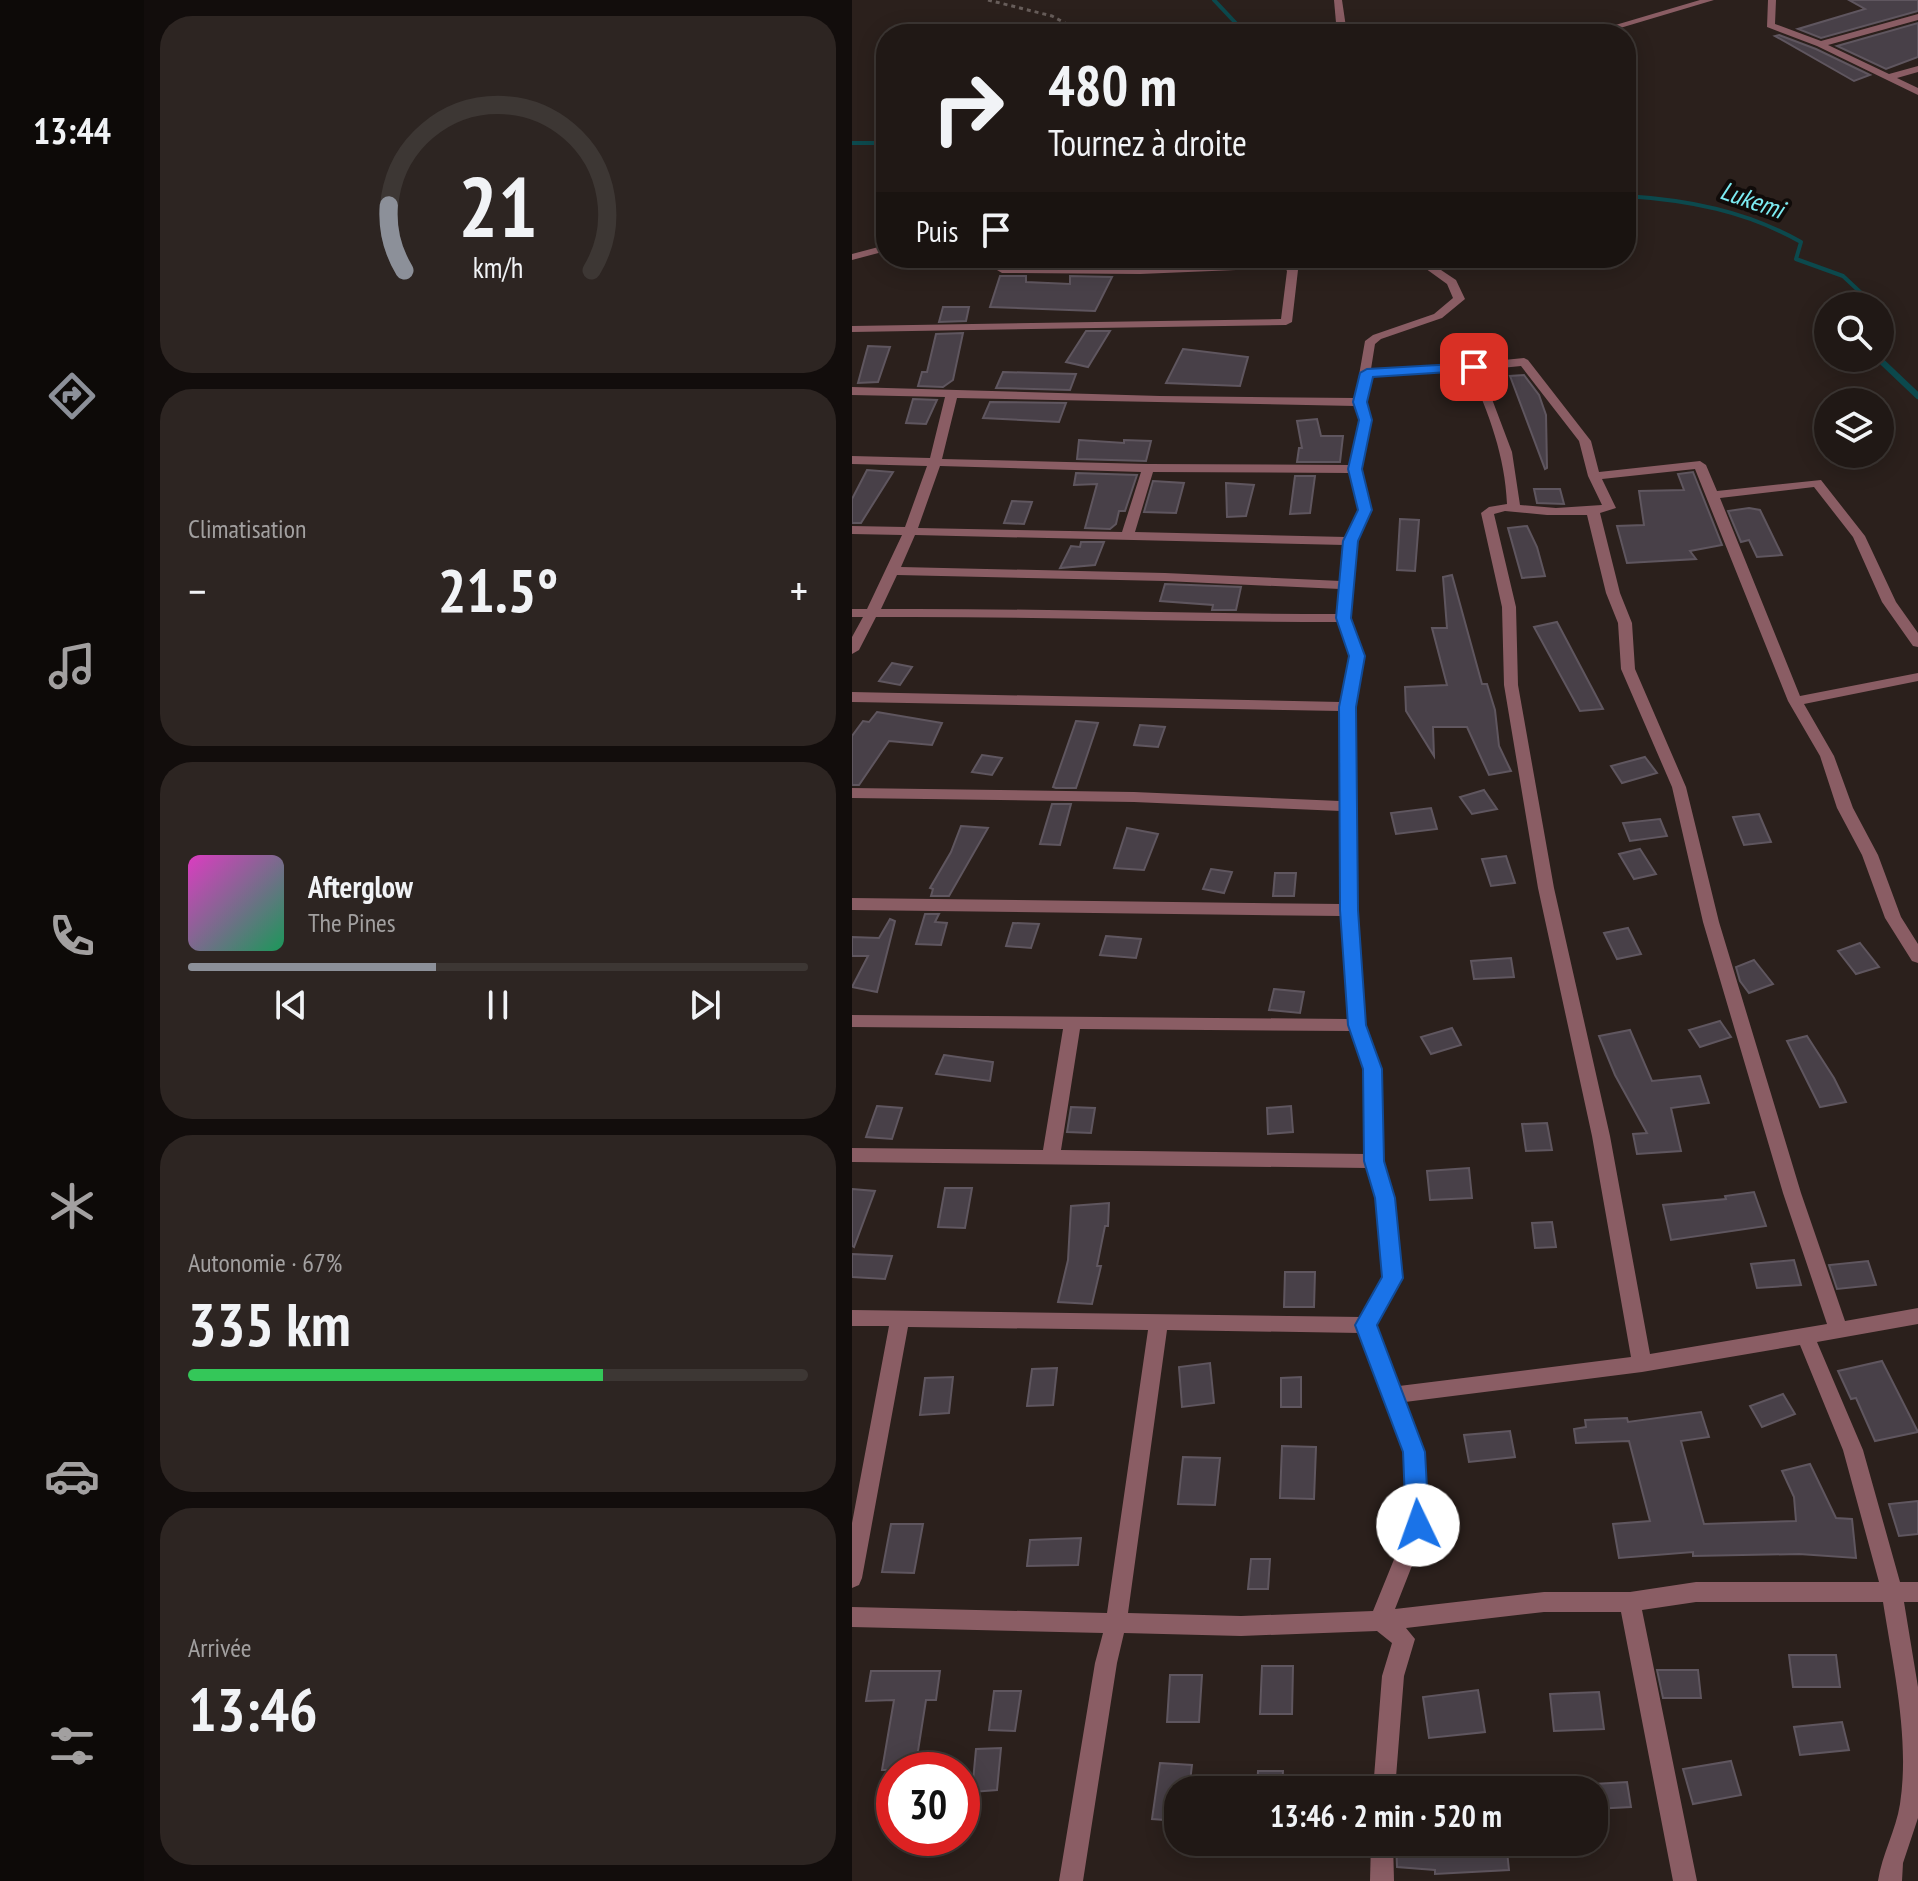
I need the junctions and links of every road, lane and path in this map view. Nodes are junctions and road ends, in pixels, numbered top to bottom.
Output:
1 (988, 0) edge
2 (1338, 0) edge
3 (1710, 0) edge
4 (1772, 0) edge
5 (1918, 17) edge
6 (1067, 24) edge
7 (1341, 24) edge
8 (1625, 24) edge
9 (1820, 44) junction
10 (1918, 69) edge
11 (1889, 77) junction
12 (1918, 92) edge
13 (876, 251) edge
14 (852, 257) edge
15 (1214, 268) edge
16 (1291, 268) edge
17 (1431, 268) edge
18 (1002, 270) dead end
19 (852, 329) edge
20 (1474, 367) junction
21 (1367, 373) junction
22 (852, 391) edge
23 (952, 394) junction
24 (1360, 402) junction
25 (852, 460) edge
26 (933, 461) junction
27 (1148, 468) junction
28 (1355, 469) junction
29 (1594, 476) junction
30 (1711, 495) junction
31 (1514, 507) junction
32 (1593, 511) junction
33 (852, 530) edge
34 (910, 531) junction
35 (1127, 536) junction
36 (1351, 541) junction
37 (894, 571) junction
38 (1349, 585) junction
39 (852, 613) edge
40 (872, 613) junction
41 (1344, 618) junction
42 (1918, 643) edge
43 (852, 650) edge
44 (1918, 677) edge
45 (852, 697) edge
46 (1795, 701) junction
47 (1347, 707) junction
48 (852, 793) edge
49 (1350, 806) junction
50 (852, 904) edge
51 (1349, 910) junction
52 (1917, 955) edge
53 (852, 1021) edge
54 (1072, 1024) junction
55 (1357, 1025) junction
56 (852, 1155) edge
57 (1051, 1155) junction
58 (1374, 1161) junction
59 (1918, 1316) edge
60 (852, 1318) edge
61 (900, 1318) junction
62 (1159, 1321) junction
63 (1366, 1325) junction
64 (1838, 1329) junction
65 (1805, 1335) junction
66 (1642, 1364) junction
67 (1393, 1395) junction
68 (852, 1578) edge
69 (1892, 1591) junction
70 (1918, 1592) edge
71 (1630, 1602) junction
72 (852, 1617) edge
73 (1380, 1621) junction
74 (1116, 1625) junction
75 (1385, 1776) edge
76 (1382, 1856) edge
77 (1071, 1881) edge
78 (1382, 1881) edge
79 (1685, 1881) edge
80 (1890, 1881) edge

1 - 6 path
2 - 7 street
3 - 8 street
4 - 9 street
5 - 9 street
9 - 11 street
10 - 11 street
11 - 12 street
13 - 14 street
15 - 18 street
16 - 19 street
17 - 21 street
20 - 21 street
20 - 29 street
20 - 31 street
21 - 24 street
22 - 23 street
23 - 24 street
23 - 26 street
24 - 28 street
25 - 26 street
26 - 27 street
26 - 34 street
27 - 28 street
27 - 35 street
28 - 36 street
29 - 30 street
29 - 32 street
30 - 42 street
30 - 46 street
31 - 32 street
31 - 66 street
32 - 64 street
33 - 34 street
34 - 35 street
34 - 37 street
35 - 36 street
36 - 38 street
37 - 38 street
37 - 40 street
38 - 41 street
39 - 40 street
40 - 41 street
40 - 43 street
41 - 47 street
44 - 46 street
45 - 47 street
46 - 52 street
47 - 49 street
48 - 49 street
49 - 51 street
50 - 51 street
51 - 55 street
53 - 54 street
54 - 55 street
54 - 57 street
55 - 58 street
56 - 57 street
57 - 58 street
58 - 63 street
59 - 64 street
60 - 61 street
61 - 62 street
61 - 68 street
62 - 63 street
62 - 74 street
63 - 67 street
64 - 65 street
65 - 66 street
65 - 69 street
66 - 67 street
67 - 73 street
69 - 70 street
69 - 71 street
69 - 80 street
71 - 73 street
71 - 79 street
72 - 74 street
73 - 74 street
73 - 75 street
74 - 77 street
76 - 78 street

